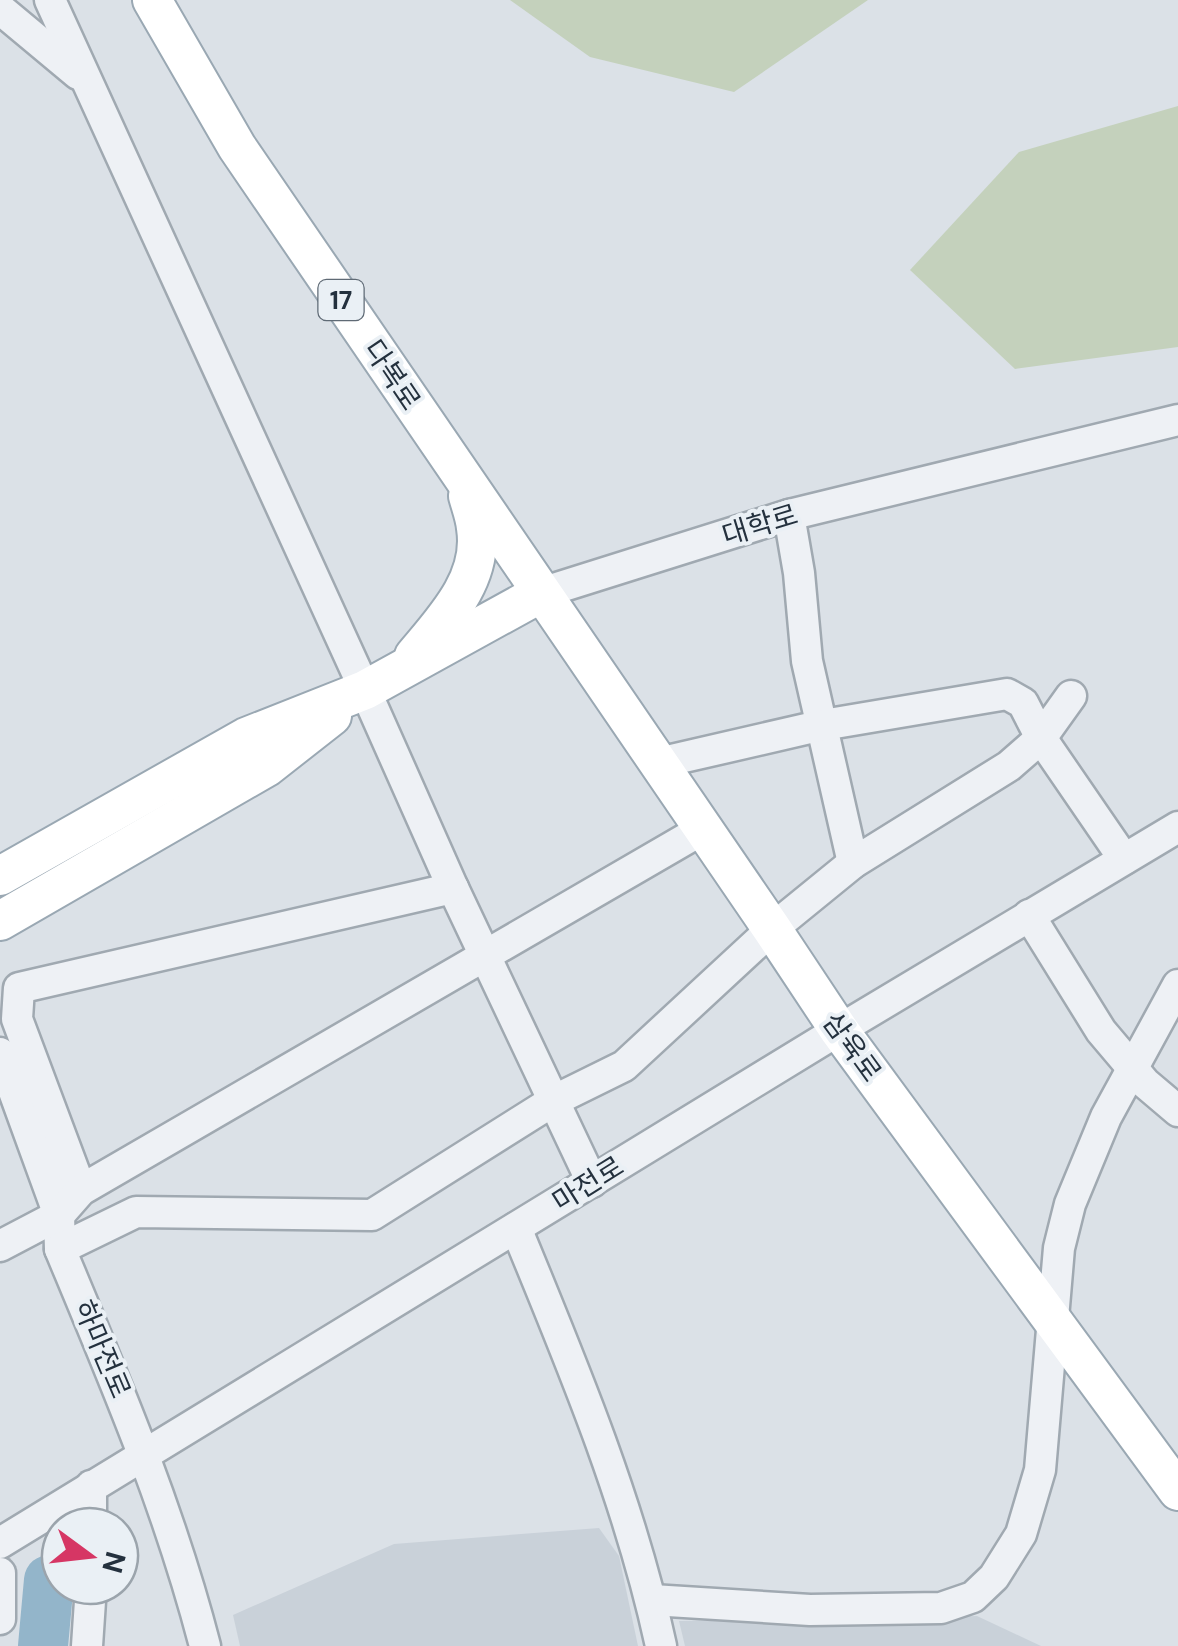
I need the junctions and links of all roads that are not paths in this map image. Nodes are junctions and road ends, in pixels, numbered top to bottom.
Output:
1 (50, 0) edge
2 (152, 0) edge
3 (0, 9) edge
4 (85, 79) junction
5 (1178, 420) edge
6 (463, 480) junction
7 (789, 515) junction
8 (541, 593) junction
9 (403, 670) junction
10 (365, 690) junction
11 (1071, 696) dead end
12 (823, 725) junction
13 (1041, 738) junction
14 (658, 763) junction
15 (1178, 827) edge
16 (703, 828) junction
17 (1124, 859) junction
18 (853, 863) junction
19 (0, 876) edge
20 (453, 888) junction
21 (1029, 916) junction
22 (0, 921) edge
23 (772, 929) junction
24 (485, 955) junction
25 (1178, 985) edge
26 (839, 1030) junction
27 (0, 1054) edge
28 (1133, 1068) junction
29 (553, 1101) junction
30 (1178, 1111) edge
31 (592, 1182) junction
32 (82, 1190) junction
33 (58, 1215) junction
34 (516, 1228) junction
35 (0, 1246) edge
36 (60, 1249) junction
37 (1053, 1321) junction
38 (144, 1452) junction
39 (91, 1486) junction
40 (1178, 1492) edge
41 (91, 1506) edge
42 (0, 1543) edge
43 (0, 1572) edge
44 (652, 1600) junction
45 (89, 1606) edge
46 (0, 1618) edge
47 (86, 1646) edge
48 (205, 1646) edge
49 (662, 1646) edge

1 - 4 street
2 - 6 main road, 다복로 / 17
3 - 4 street
4 - 10 street
5 - 7 street, 대학로
6 - 8 main road, 다복로 / 17
6 - 9 main road, 17
7 - 8 street, 대학로
7 - 12 street
8 - 9 main road, 대학로 / 17
8 - 14 main road, 삼육로
9 - 10 main road, 대학로 / 17
10 - 19 main road, 대학로 / 17
10 - 20 street
10 - 22 main road, 대학로 / 17
11 - 13 street
12 - 13 street
12 - 14 street
12 - 18 street
13 - 17 street
13 - 18 street
14 - 16 main road, 삼육로
15 - 17 street, 마전로
16 - 23 main road, 삼육로
16 - 24 street
17 - 21 street, 마전로
18 - 23 street
20 - 24 street
20 - 32 street
21 - 26 street, 마전로
21 - 28 street
23 - 26 main road, 삼육로
23 - 29 street
24 - 29 street
24 - 32 street
25 - 28 street
26 - 31 street, 마전로
26 - 37 main road, 삼육로
27 - 33 street, 하마전로
28 - 30 street
28 - 37 street
29 - 31 street
29 - 36 street
31 - 34 street, 마전로
32 - 33 street
33 - 35 street
33 - 36 street, 하마전로
34 - 38 street, 마전로
34 - 44 street
36 - 38 street, 하마전로
37 - 40 main road, 삼육로
37 - 44 street
38 - 39 street, 마전로
38 - 48 street, 하마전로
39 - 41 street
39 - 42 street, 마전로
43 - 46 street
44 - 49 street
45 - 47 street

